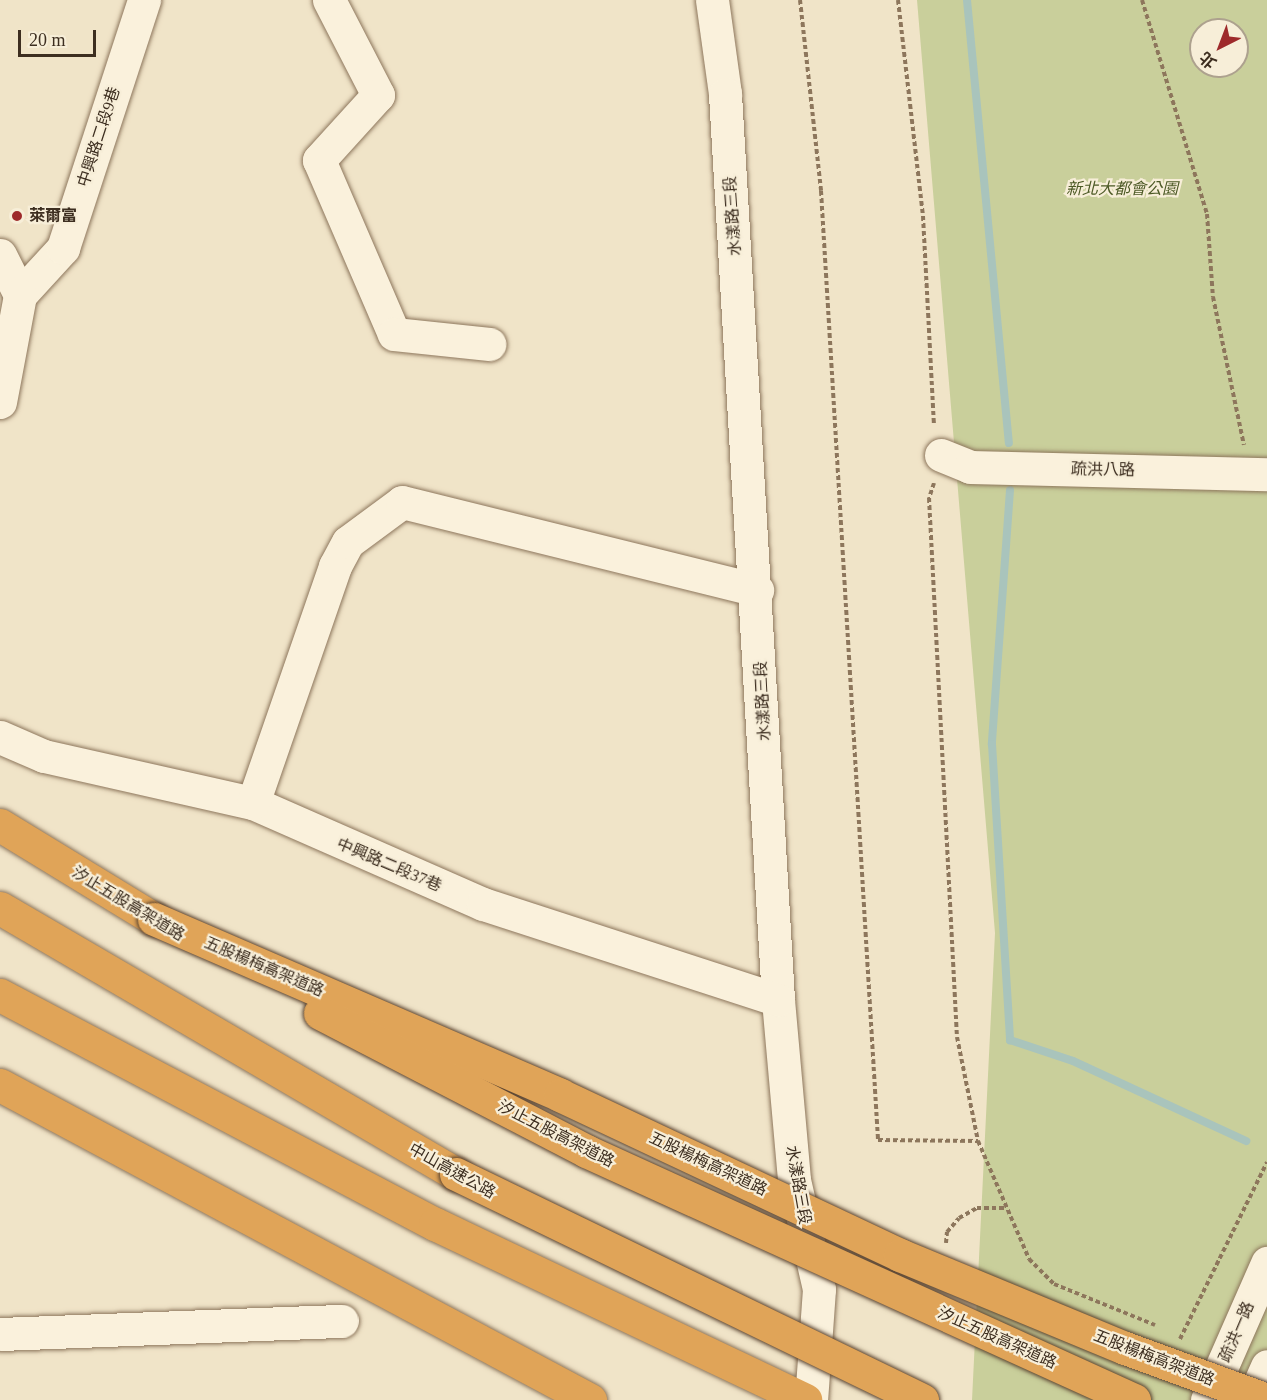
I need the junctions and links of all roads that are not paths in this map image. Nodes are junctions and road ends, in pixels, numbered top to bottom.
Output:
1 (144, 0) edge
2 (329, 0) edge
3 (712, 0) edge
4 (0, 255) edge
5 (20, 295) junction
6 (489, 344) dead end
7 (0, 402) edge
8 (941, 455) road end
9 (1258, 473) edge
10 (757, 590) junction
11 (0, 737) edge
12 (254, 803) junction
13 (0, 825) edge
14 (0, 908) edge
15 (154, 919) junction
16 (0, 995) edge
17 (778, 1000) junction
18 (0, 1085) edge
19 (1267, 1263) edge
20 (342, 1321) dead end
21 (0, 1334) edge
22 (1267, 1366) edge
23 (590, 1400) edge
24 (805, 1400) edge
25 (811, 1400) edge
26 (922, 1400) edge
27 (1134, 1400) edge
28 (1207, 1400) edge
29 (1252, 1400) edge
30 (1267, 1400) edge

1 - 5 street, 中興路二段9巷
2 - 6 street
3 - 10 street, 水漾路三段
4 - 5 street
5 - 7 street
8 - 9 street, 疏洪八路
10 - 12 street
10 - 17 street, 水漾路三段
11 - 12 street, 中興路二段37巷
12 - 17 street, 中興路二段37巷
13 - 15 highway, 汐止五股高架道路
14 - 26 highway, 中山高速公路, bridge
15 - 27 highway, 汐止五股高架道路, bridge
15 - 30 highway, 五股楊梅高架道路, bridge
16 - 24 highway
17 - 25 street, 水漾路三段
18 - 23 highway
19 - 28 street, 疏洪一路
20 - 21 street
22 - 29 street

